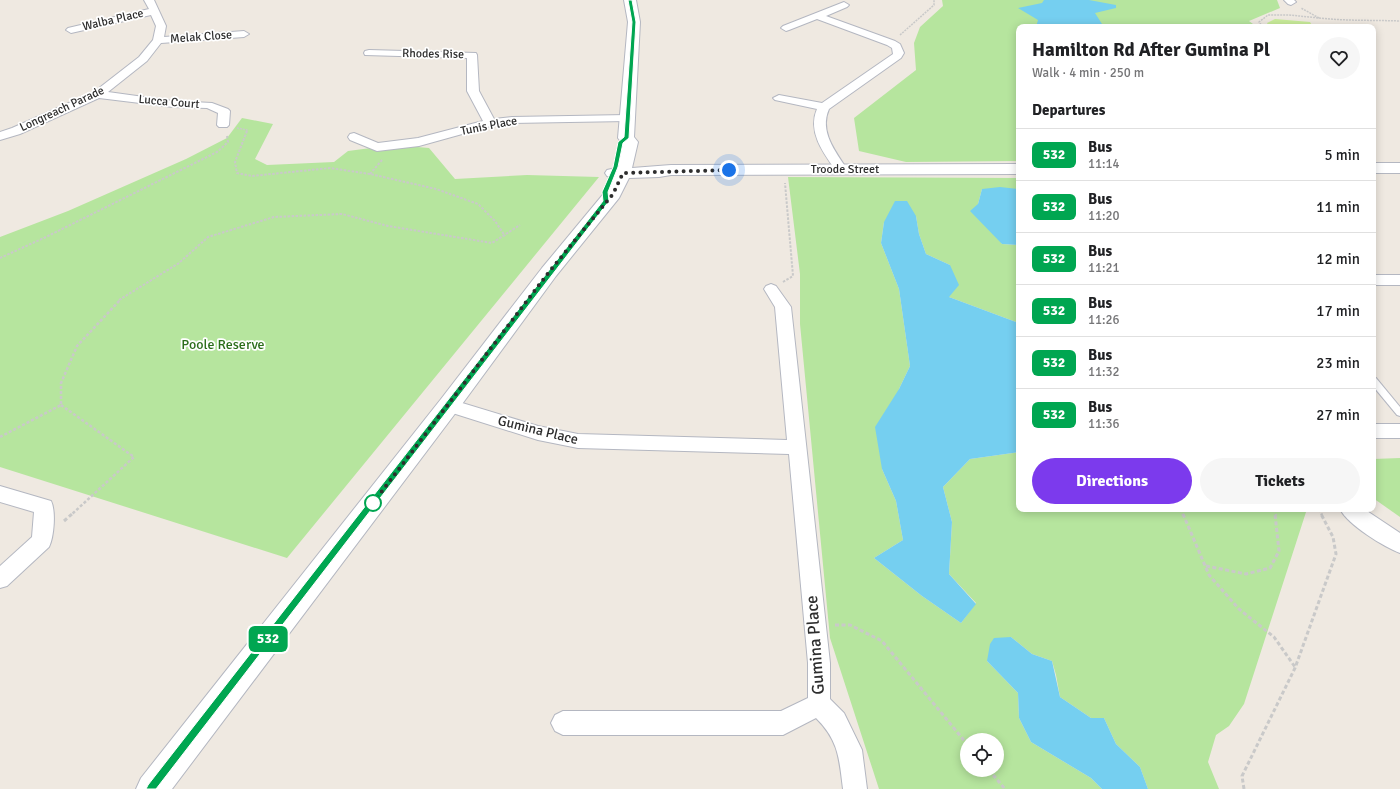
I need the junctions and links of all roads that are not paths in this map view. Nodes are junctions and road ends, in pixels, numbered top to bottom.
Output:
1 (149, 0) edge
2 (630, 0) edge
3 (844, 5) dead end
4 (154, 11) junction
5 (818, 16) junction
6 (786, 28) dead end
7 (72, 30) dead end
8 (244, 34) dead end
9 (158, 40) junction
10 (369, 53) dead end
11 (98, 94) junction
12 (779, 98) dead end
13 (824, 107) junction
14 (627, 118) junction
15 (490, 123) junction
16 (224, 125) road end
17 (0, 136) edge
18 (354, 137) dead end
19 (1376, 168) edge
20 (1400, 168) edge
21 (1016, 169) edge
22 (619, 170) junction
23 (841, 170) junction
24 (1376, 280) edge
25 (1400, 280) edge
26 (771, 289) road end
27 (1376, 384) edge
28 (449, 405) junction
29 (1400, 413) edge
30 (1376, 431) edge
31 (1400, 431) edge
32 (796, 446) junction
33 (0, 494) edge
34 (1353, 512) edge
35 (1400, 544) edge
36 (0, 579) edge
37 (819, 704) junction
38 (563, 724) dead end
39 (152, 789) edge
40 (854, 789) edge

1 - 4 street
2 - 14 main road
3 - 5 street
4 - 7 street, Walba Place
4 - 9 street
5 - 6 street
5 - 13 street
8 - 9 street, Melak Close
9 - 11 street, Longreach Parade
10 - 15 street, Rhodes Rise
11 - 16 street, Lucca Court
11 - 17 street, Longreach Parade
12 - 13 street
13 - 23 street
14 - 15 street, Tunis Place
14 - 22 main road
15 - 18 street, Tunis Place
19 - 20 main road
21 - 23 main road, Troode Street
22 - 23 main road, Troode Street
22 - 28 main road
24 - 25 street
26 - 32 street, Gumina Place
27 - 29 lane
28 - 32 street, Gumina Place
28 - 39 main road
30 - 31 street
32 - 37 street, Gumina Place
33 - 36 street
34 - 35 street
37 - 38 street, Gumina Place
37 - 40 street

